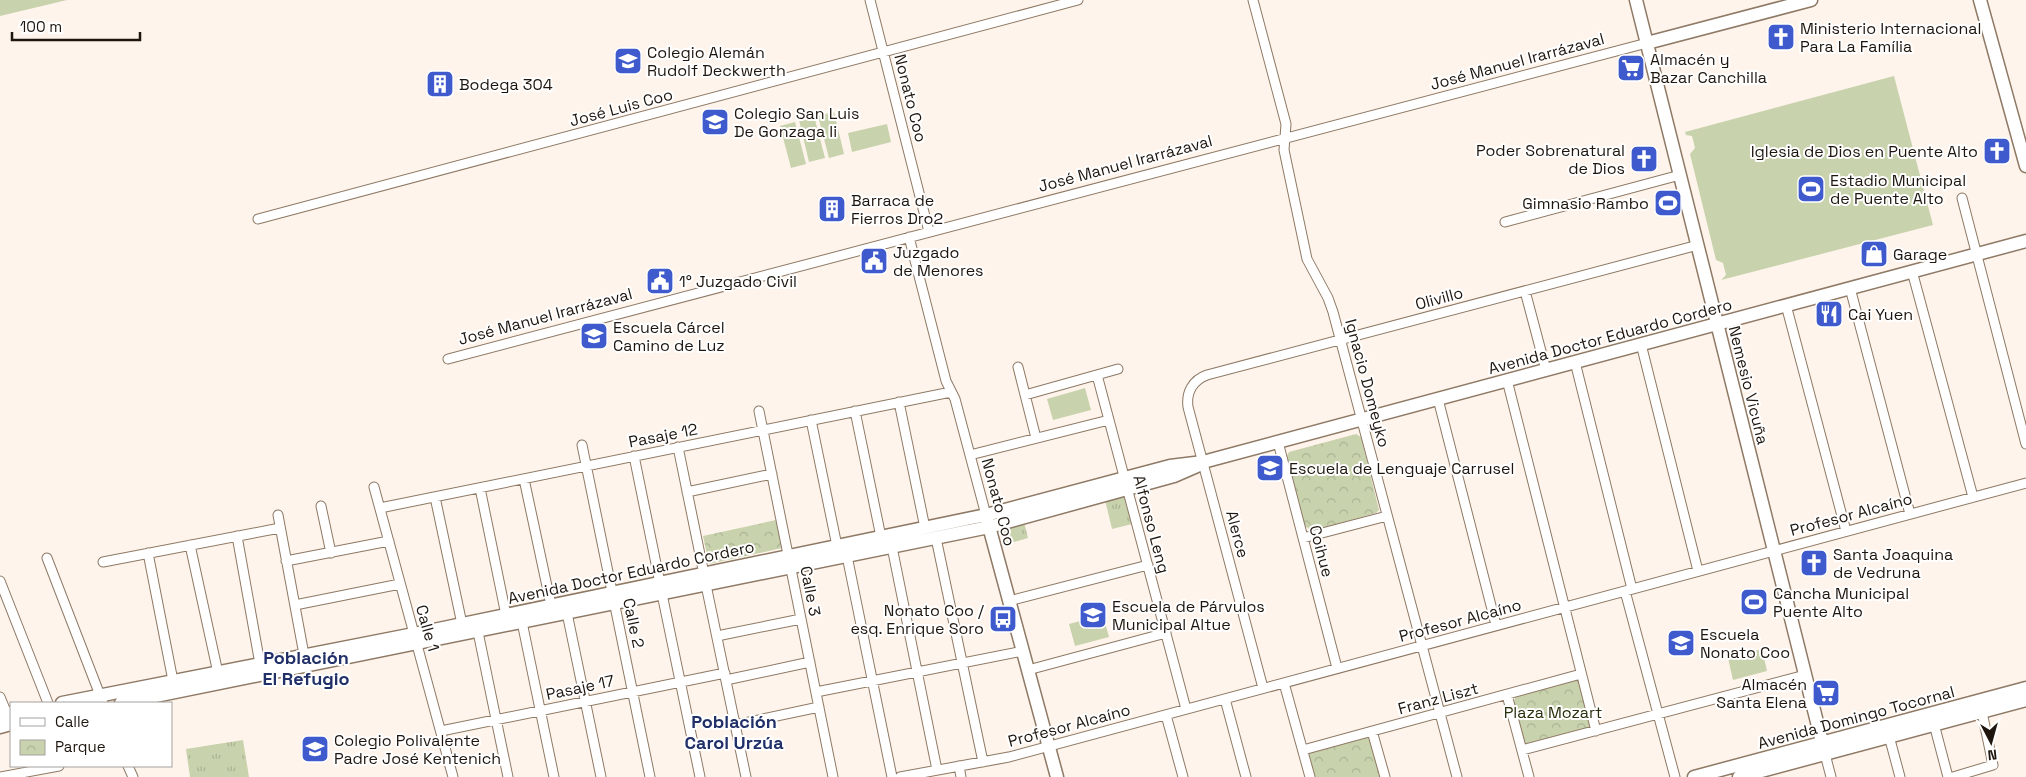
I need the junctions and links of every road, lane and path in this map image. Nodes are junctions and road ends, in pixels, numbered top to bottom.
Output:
1 (870, 0) edge
2 (1078, 0) edge
3 (1254, 0) edge
4 (1636, 0) edge
5 (1811, 0) edge
6 (1980, 0) edge
7 (1647, 43) junction
8 (883, 52) junction
9 (1286, 138) junction
10 (2026, 166) edge
11 (1680, 176) junction
12 (1962, 198) dead end
13 (258, 219) dead end
14 (1506, 222) dead end
15 (929, 232) junction
16 (909, 237) junction
17 (2026, 241) edge
18 (1698, 245) junction
19 (1975, 254) junction
20 (1912, 271) junction
21 (1850, 288) junction
22 (1525, 291) junction
23 (1786, 305) junction
24 (1717, 324) junction
25 (1341, 340) junction
26 (1641, 344) junction
27 (448, 358) dead end
28 (1575, 362) junction
29 (1018, 368) dead end
30 (1118, 369) dead end
31 (1546, 370) junction
32 (1097, 375) junction
33 (1506, 380) junction
34 (1191, 387) joint
35 (951, 392) junction
36 (1025, 395) junction
37 (1438, 399) junction
38 (899, 402) junction
39 (855, 411) junction
40 (759, 412) dead end
41 (1362, 419) junction
42 (811, 420) junction
43 (1109, 420) junction
44 (763, 430) junction
45 (1036, 438) junction
46 (1278, 442) junction
47 (2026, 444) edge
48 (582, 445) dead end
49 (678, 447) junction
50 (970, 455) junction
51 (634, 456) junction
52 (1203, 462) junction
53 (586, 466) junction
54 (772, 474) junction
55 (524, 479) junction
56 (2026, 482) edge
57 (1126, 483) junction
58 (374, 487) dead end
59 (480, 488) junction
60 (687, 492) junction
61 (435, 497) junction
62 (1973, 497) junction
63 (321, 506) dead end
64 (380, 508) junction
65 (1910, 514) junction
66 (278, 515) dead end
67 (1387, 516) junction
68 (988, 521) junction
69 (280, 528) junction
70 (925, 528) junction
71 (1846, 531) junction
72 (237, 536) junction
73 (881, 537) junction
74 (936, 538) junction
75 (1303, 538) junction
76 (389, 541) junction
77 (190, 545) junction
78 (837, 546) junction
79 (892, 547) junction
80 (1774, 550) junction
81 (148, 553) junction
82 (331, 553) junction
83 (847, 556) junction
84 (47, 558) dead end
85 (286, 561) junction
86 (103, 562) dead end
87 (790, 562) junction
88 (1148, 565) junction
89 (1698, 571) junction
90 (705, 579) junction
91 (0, 581) edge
92 (400, 584) junction
93 (661, 588) junction
94 (1628, 590) junction
95 (613, 598) junction
96 (1010, 602) junction
97 (295, 605) junction
98 (551, 605) junction
99 (1563, 608) junction
100 (567, 613) junction
101 (506, 615) junction
102 (801, 619) junction
103 (522, 622) junction
104 (462, 624) junction
105 (1496, 626) junction
106 (478, 632) junction
107 (1166, 633) junction
108 (717, 636) junction
109 (416, 639) junction
110 (1421, 646) junction
111 (1023, 651) junction
112 (305, 661) junction
113 (810, 662) junction
114 (962, 663) junction
115 (260, 664) junction
116 (1338, 668) junction
117 (1028, 670) junction
118 (917, 672) junction
119 (218, 673) junction
120 (1581, 674) junction
121 (1805, 675) junction
122 (725, 676) junction
123 (872, 681) junction
124 (680, 682) junction
125 (1284, 683) junction
126 (174, 687) junction
127 (1263, 688) junction
128 (2026, 688) edge
129 (632, 692) junction
130 (816, 692) junction
131 (1507, 695) junction
132 (0, 697) edge
133 (1225, 699) junction
134 (102, 700) edge
135 (2026, 700) edge
136 (48, 702) edge
137 (75, 702) edge
138 (124, 702) edge
139 (585, 702) junction
140 (819, 707) junction
141 (1186, 709) junction
142 (540, 711) junction
143 (1982, 712) junction
144 (1439, 713) junction
145 (1658, 714) junction
146 (1166, 715) junction
147 (7, 717) edge
148 (497, 720) junction
149 (735, 724) junction
150 (1934, 724) junction
151 (0, 727) edge
152 (441, 731) junction
153 (1372, 731) junction
154 (1596, 731) junction
155 (1889, 736) junction
156 (1049, 746) junction
157 (1824, 748) junction
158 (1303, 750) junction
159 (1522, 750) junction
160 (983, 762) junction
161 (959, 766) junction
162 (54, 767) edge
163 (937, 770) junction
164 (1766, 774) edge
165 (0, 777) edge
166 (453, 777) edge
167 (508, 777) edge
168 (554, 777) edge
169 (601, 777) edge
170 (650, 777) edge
171 (700, 777) edge
172 (746, 777) edge
173 (833, 777) edge
174 (892, 777) edge
175 (900, 777) edge
176 (961, 777) edge
177 (1057, 777) edge
178 (1182, 777) edge
179 (1246, 777) edge
180 (1310, 777) edge
181 (1385, 777) edge
182 (1457, 777) edge
183 (1529, 777) edge
184 (1675, 777) edge
185 (1694, 777) edge
186 (1740, 777) edge
187 (1831, 777) edge
188 (1900, 777) edge
189 (1948, 777) edge
190 (1953, 777) edge

1 - 8 street, Nonato Coo
2 - 8 street, José Luis Coo
3 - 9 street, Ignacio Domeyko
4 - 7 street, Nemesio Vicuña
5 - 7 street, José Manuel Irarrázaval
6 - 10 street
7 - 9 street, José Manuel Irarrázaval
7 - 11 street, Nemesio Vicuña
8 - 13 street, José Luis Coo
8 - 15 street, Nonato Coo
9 - 15 street, José Manuel Irarrázaval
9 - 25 street, Ignacio Domeyko
11 - 14 street
11 - 18 street, Nemesio Vicuña
12 - 19 street
15 - 16 street, José Manuel Irarrázaval
16 - 27 street, José Manuel Irarrázaval
16 - 35 street, Nonato Coo
17 - 19 street, Avenida Doctor Eduardo Cordero
18 - 22 street, Olivillo
18 - 24 street, Nemesio Vicuña
19 - 20 street, Avenida Doctor Eduardo Cordero
19 - 47 street
20 - 21 street, Avenida Doctor Eduardo Cordero
20 - 62 street
21 - 23 street, Avenida Doctor Eduardo Cordero
21 - 65 street
22 - 25 street, Olivillo
22 - 31 street
23 - 24 street, Avenida Doctor Eduardo Cordero
23 - 71 street
24 - 26 street, Avenida Doctor Eduardo Cordero
24 - 80 street, Nemesio Vicuña
25 - 34 street, Olivillo
25 - 41 street, Ignacio Domeyko
26 - 28 street, Avenida Doctor Eduardo Cordero
26 - 89 street
28 - 31 street, Avenida Doctor Eduardo Cordero
28 - 94 street
29 - 36 street
30 - 32 street
31 - 33 street, Avenida Doctor Eduardo Cordero
32 - 36 street
32 - 43 street, Alfonso Leng
33 - 37 street, Avenida Doctor Eduardo Cordero
33 - 99 street
34 - 52 street, Alerce
35 - 38 street, Pasaje 12
35 - 50 street, Nonato Coo
36 - 45 street
37 - 41 street, Avenida Doctor Eduardo Cordero
37 - 105 street
38 - 39 street, Pasaje 12
38 - 70 street
39 - 42 street, Pasaje 12
39 - 73 street
40 - 44 street, Calle 3
41 - 46 street, Avenida Doctor Eduardo Cordero
41 - 67 street, Ignacio Domeyko
42 - 44 street, Pasaje 12
42 - 78 street
43 - 45 street
43 - 57 street, Alfonso Leng
44 - 49 street, Pasaje 12
44 - 54 street, Calle 3
45 - 50 street
46 - 52 street, Avenida Doctor Eduardo Cordero
46 - 75 street, Coihue
48 - 53 street, Calle 2
49 - 51 street, Pasaje 12
49 - 60 street
50 - 68 street, Nonato Coo
51 - 53 street, Pasaje 12
51 - 93 street
52 - 57 street, Avenida Doctor Eduardo Cordero
52 - 127 street, Alerce
53 - 55 street, Pasaje 12
53 - 95 street, Calle 2
54 - 60 street
54 - 87 street, Calle 3
55 - 59 street, Pasaje 12
55 - 98 street
56 - 62 street, Profesor Alcaíno
57 - 68 street, Avenida Doctor Eduardo Cordero
57 - 88 street, Alfonso Leng
58 - 64 street, Calle 1
59 - 61 street, Pasaje 12
59 - 101 street
60 - 90 street
61 - 64 street, Pasaje 12
61 - 104 street
62 - 65 street, Profesor Alcaíno
63 - 82 street
64 - 76 street, Calle 1
65 - 71 street, Profesor Alcaíno
66 - 69 street
67 - 75 street
67 - 110 street, Ignacio Domeyko
68 - 70 street, Avenida Doctor Eduardo Cordero
68 - 74 street, Avenida Doctor Eduardo Cordero
68 - 96 street, Nonato Coo
69 - 72 street
69 - 85 street
70 - 73 street, Avenida Doctor Eduardo Cordero
71 - 80 street, Profesor Alcaíno
72 - 77 street
72 - 115 street
73 - 78 street, Avenida Doctor Eduardo Cordero
74 - 79 street, Avenida Doctor Eduardo Cordero
74 - 114 street
75 - 116 street, Coihue
76 - 82 street
76 - 92 street, Calle 1
77 - 81 street
77 - 119 street
78 - 87 street, Avenida Doctor Eduardo Cordero
79 - 83 street, Avenida Doctor Eduardo Cordero
79 - 118 street
80 - 89 street, Profesor Alcaíno
80 - 121 street, Nemesio Vicuña
81 - 86 street
81 - 126 street
82 - 85 street
83 - 87 street, Avenida Doctor Eduardo Cordero
83 - 123 street
84 - 134 street
85 - 97 street
87 - 90 street, Avenida Doctor Eduardo Cordero
87 - 102 street, Calle 3
88 - 96 street
88 - 107 street, Alfonso Leng
89 - 94 street, Profesor Alcaíno
90 - 93 street, Avenida Doctor Eduardo Cordero
90 - 108 street
91 - 136 street
92 - 97 street
92 - 109 street, Calle 1
93 - 95 street, Avenida Doctor Eduardo Cordero
93 - 124 street
94 - 99 street, Profesor Alcaíno
94 - 145 street
95 - 98 street, Avenida Doctor Eduardo Cordero
95 - 100 street, Avenida Doctor Eduardo Cordero
95 - 129 street, Calle 2
96 - 111 street, Nonato Coo
97 - 112 street
98 - 101 street, Avenida Doctor Eduardo Cordero
99 - 105 street, Profesor Alcaíno
99 - 120 street
100 - 103 street, Avenida Doctor Eduardo Cordero
100 - 139 street
101 - 104 street, Avenida Doctor Eduardo Cordero
102 - 108 street
102 - 113 street, Calle 3
103 - 106 street, Avenida Doctor Eduardo Cordero
103 - 142 street
104 - 109 street, Avenida Doctor Eduardo Cordero
105 - 110 street, Profesor Alcaíno
106 - 109 street, Avenida Doctor Eduardo Cordero
106 - 148 street
107 - 117 street
107 - 141 street, Alfonso Leng
108 - 122 street
109 - 112 street, Avenida Doctor Eduardo Cordero
109 - 152 street, Calle 1
110 - 116 street, Profesor Alcaíno
110 - 144 street, Ignacio Domeyko
111 - 114 street
111 - 117 street, Nonato Coo
112 - 115 street, Avenida Doctor Eduardo Cordero
112 - 126 street, Avenida Doctor Eduardo Cordero
113 - 122 street, Pasaje 17
113 - 130 street, Calle 3
114 - 118 street
114 - 160 street
115 - 119 street, Avenida Doctor Eduardo Cordero
116 - 125 street, Profesor Alcaíno
117 - 156 street, Nonato Coo
118 - 123 street
118 - 163 street
119 - 126 street, Avenida Doctor Eduardo Cordero
120 - 131 street, Franz Liszt
120 - 154 street
121 - 145 street
121 - 157 street, Nemesio Vicuña
122 - 124 street, Pasaje 17
122 - 149 street
123 - 130 street
123 - 174 street
124 - 129 street, Pasaje 17
124 - 171 street
125 - 127 street, Profesor Alcaíno
125 - 158 street
126 - 134 street, Avenida Doctor Eduardo Cordero
126 - 138 street, Avenida Doctor Eduardo Cordero
127 - 133 street, Profesor Alcaíno
128 - 157 street, Avenida Domingo Tocornal
129 - 139 street, Pasaje 17
129 - 170 street, Calle 2
130 - 140 street, Calle 3
131 - 144 street, Franz Liszt
131 - 159 street
132 - 147 street
133 - 141 street, Profesor Alcaíno
133 - 179 street
134 - 137 street, Avenida Doctor Eduardo Cordero
135 - 143 street, Avenida Domingo Tocornal
139 - 142 street, Pasaje 17
139 - 169 street
140 - 149 street
140 - 173 street, Calle 3
141 - 146 street, Profesor Alcaíno
142 - 148 street, Pasaje 17
142 - 168 street
143 - 150 street, Avenida Domingo Tocornal
143 - 190 street
144 - 153 street, Franz Liszt
144 - 182 street, Ignacio Domeyko
145 - 154 street
145 - 184 street
146 - 156 street, Profesor Alcaíno
146 - 178 street
147 - 151 street
148 - 152 street, Pasaje 17
148 - 167 street
149 - 172 street
150 - 155 street, Avenida Domingo Tocornal
150 - 189 street
152 - 166 street, Calle 1
153 - 158 street, Franz Liszt
153 - 181 street
154 - 159 street
155 - 157 street, Avenida Domingo Tocornal
155 - 188 street
156 - 160 street, Profesor Alcaíno
156 - 177 street, Nonato Coo
157 - 164 street, Avenida Domingo Tocornal
157 - 185 street, Avenida Domingo Tocornal
157 - 187 street, Nemesio Vicuña
158 - 180 street
159 - 183 street
160 - 161 street, Profesor Alcaíno
161 - 163 street, Profesor Alcaíno
161 - 176 street
162 - 165 street
163 - 175 street, Profesor Alcaíno
164 - 186 street, Avenida Domingo Tocornal

